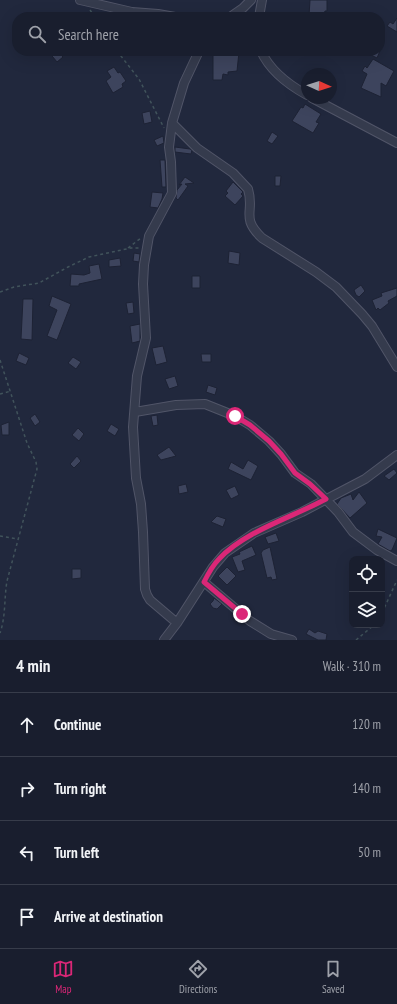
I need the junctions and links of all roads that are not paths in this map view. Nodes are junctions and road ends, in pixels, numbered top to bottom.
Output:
1 (80, 0) edge
2 (251, 0) edge
3 (262, 0) edge
4 (132, 12) edge
5 (237, 12) edge
6 (260, 12) edge
7 (197, 56) edge
8 (264, 56) edge
9 (301, 91) edge
10 (323, 104) edge
11 (172, 123) junction
12 (397, 143) edge
13 (397, 367) edge
14 (135, 412) junction
15 (397, 455) edge
16 (326, 499) junction
17 (397, 561) edge
18 (204, 582) junction
19 (177, 623) junction
20 (164, 640) edge
21 (292, 640) edge

1 - 4 street
2 - 5 street
3 - 6 street
7 - 11 street
8 - 9 street
10 - 12 street
11 - 13 street
11 - 14 street
14 - 16 street
14 - 19 street
15 - 16 street
16 - 17 street
16 - 18 street
18 - 19 street
18 - 21 street
19 - 20 street

